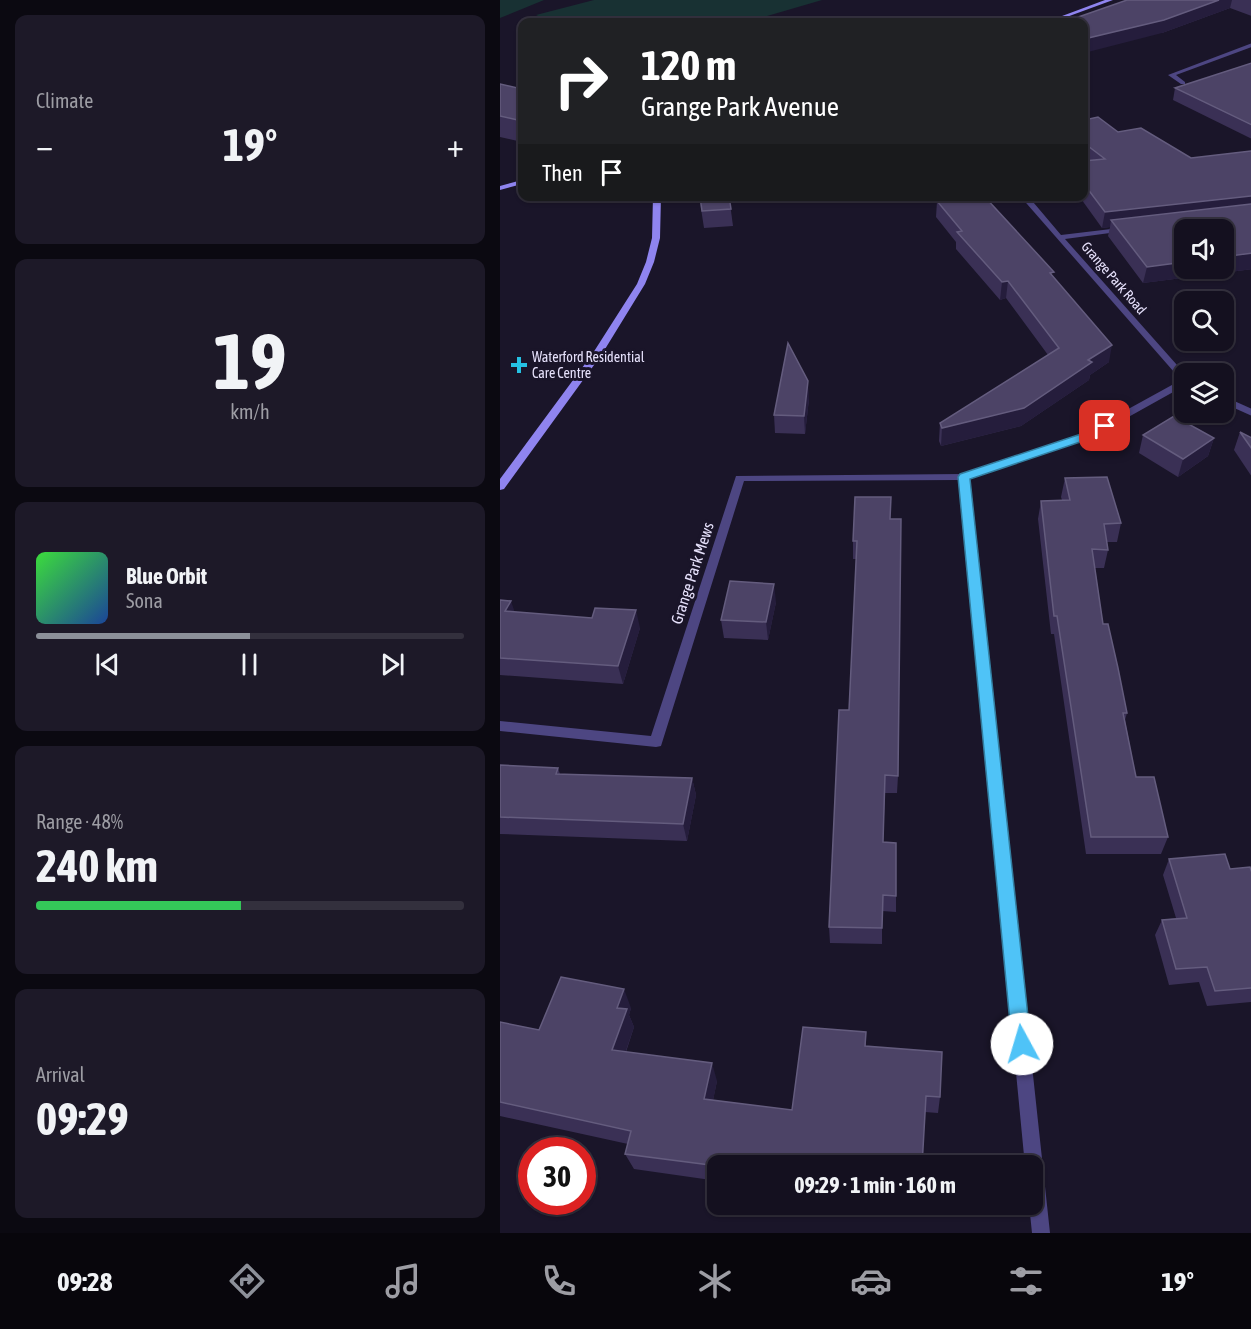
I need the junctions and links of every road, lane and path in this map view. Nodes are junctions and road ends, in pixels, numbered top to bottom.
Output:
1 (1110, 0) edge
2 (1060, 18) edge
3 (1252, 45) edge
4 (1183, 83) edge
5 (518, 183) edge
6 (500, 188) edge
7 (657, 201) edge
8 (1028, 201) edge
9 (1139, 228) edge
10 (1061, 237) junction
11 (1174, 368) edge
12 (1174, 386) edge
13 (1234, 404) edge
14 (1252, 413) edge
15 (964, 477) junction
16 (500, 487) edge
17 (500, 726) edge
18 (1041, 1233) edge

1 - 2 main road
3 - 4 street
5 - 6 main road
7 - 16 main road
8 - 10 street, Grange Park Road
9 - 10 street
10 - 11 street, Grange Park Road
12 - 15 street
13 - 14 street
15 - 17 street, Grange Park Mews
15 - 18 street

